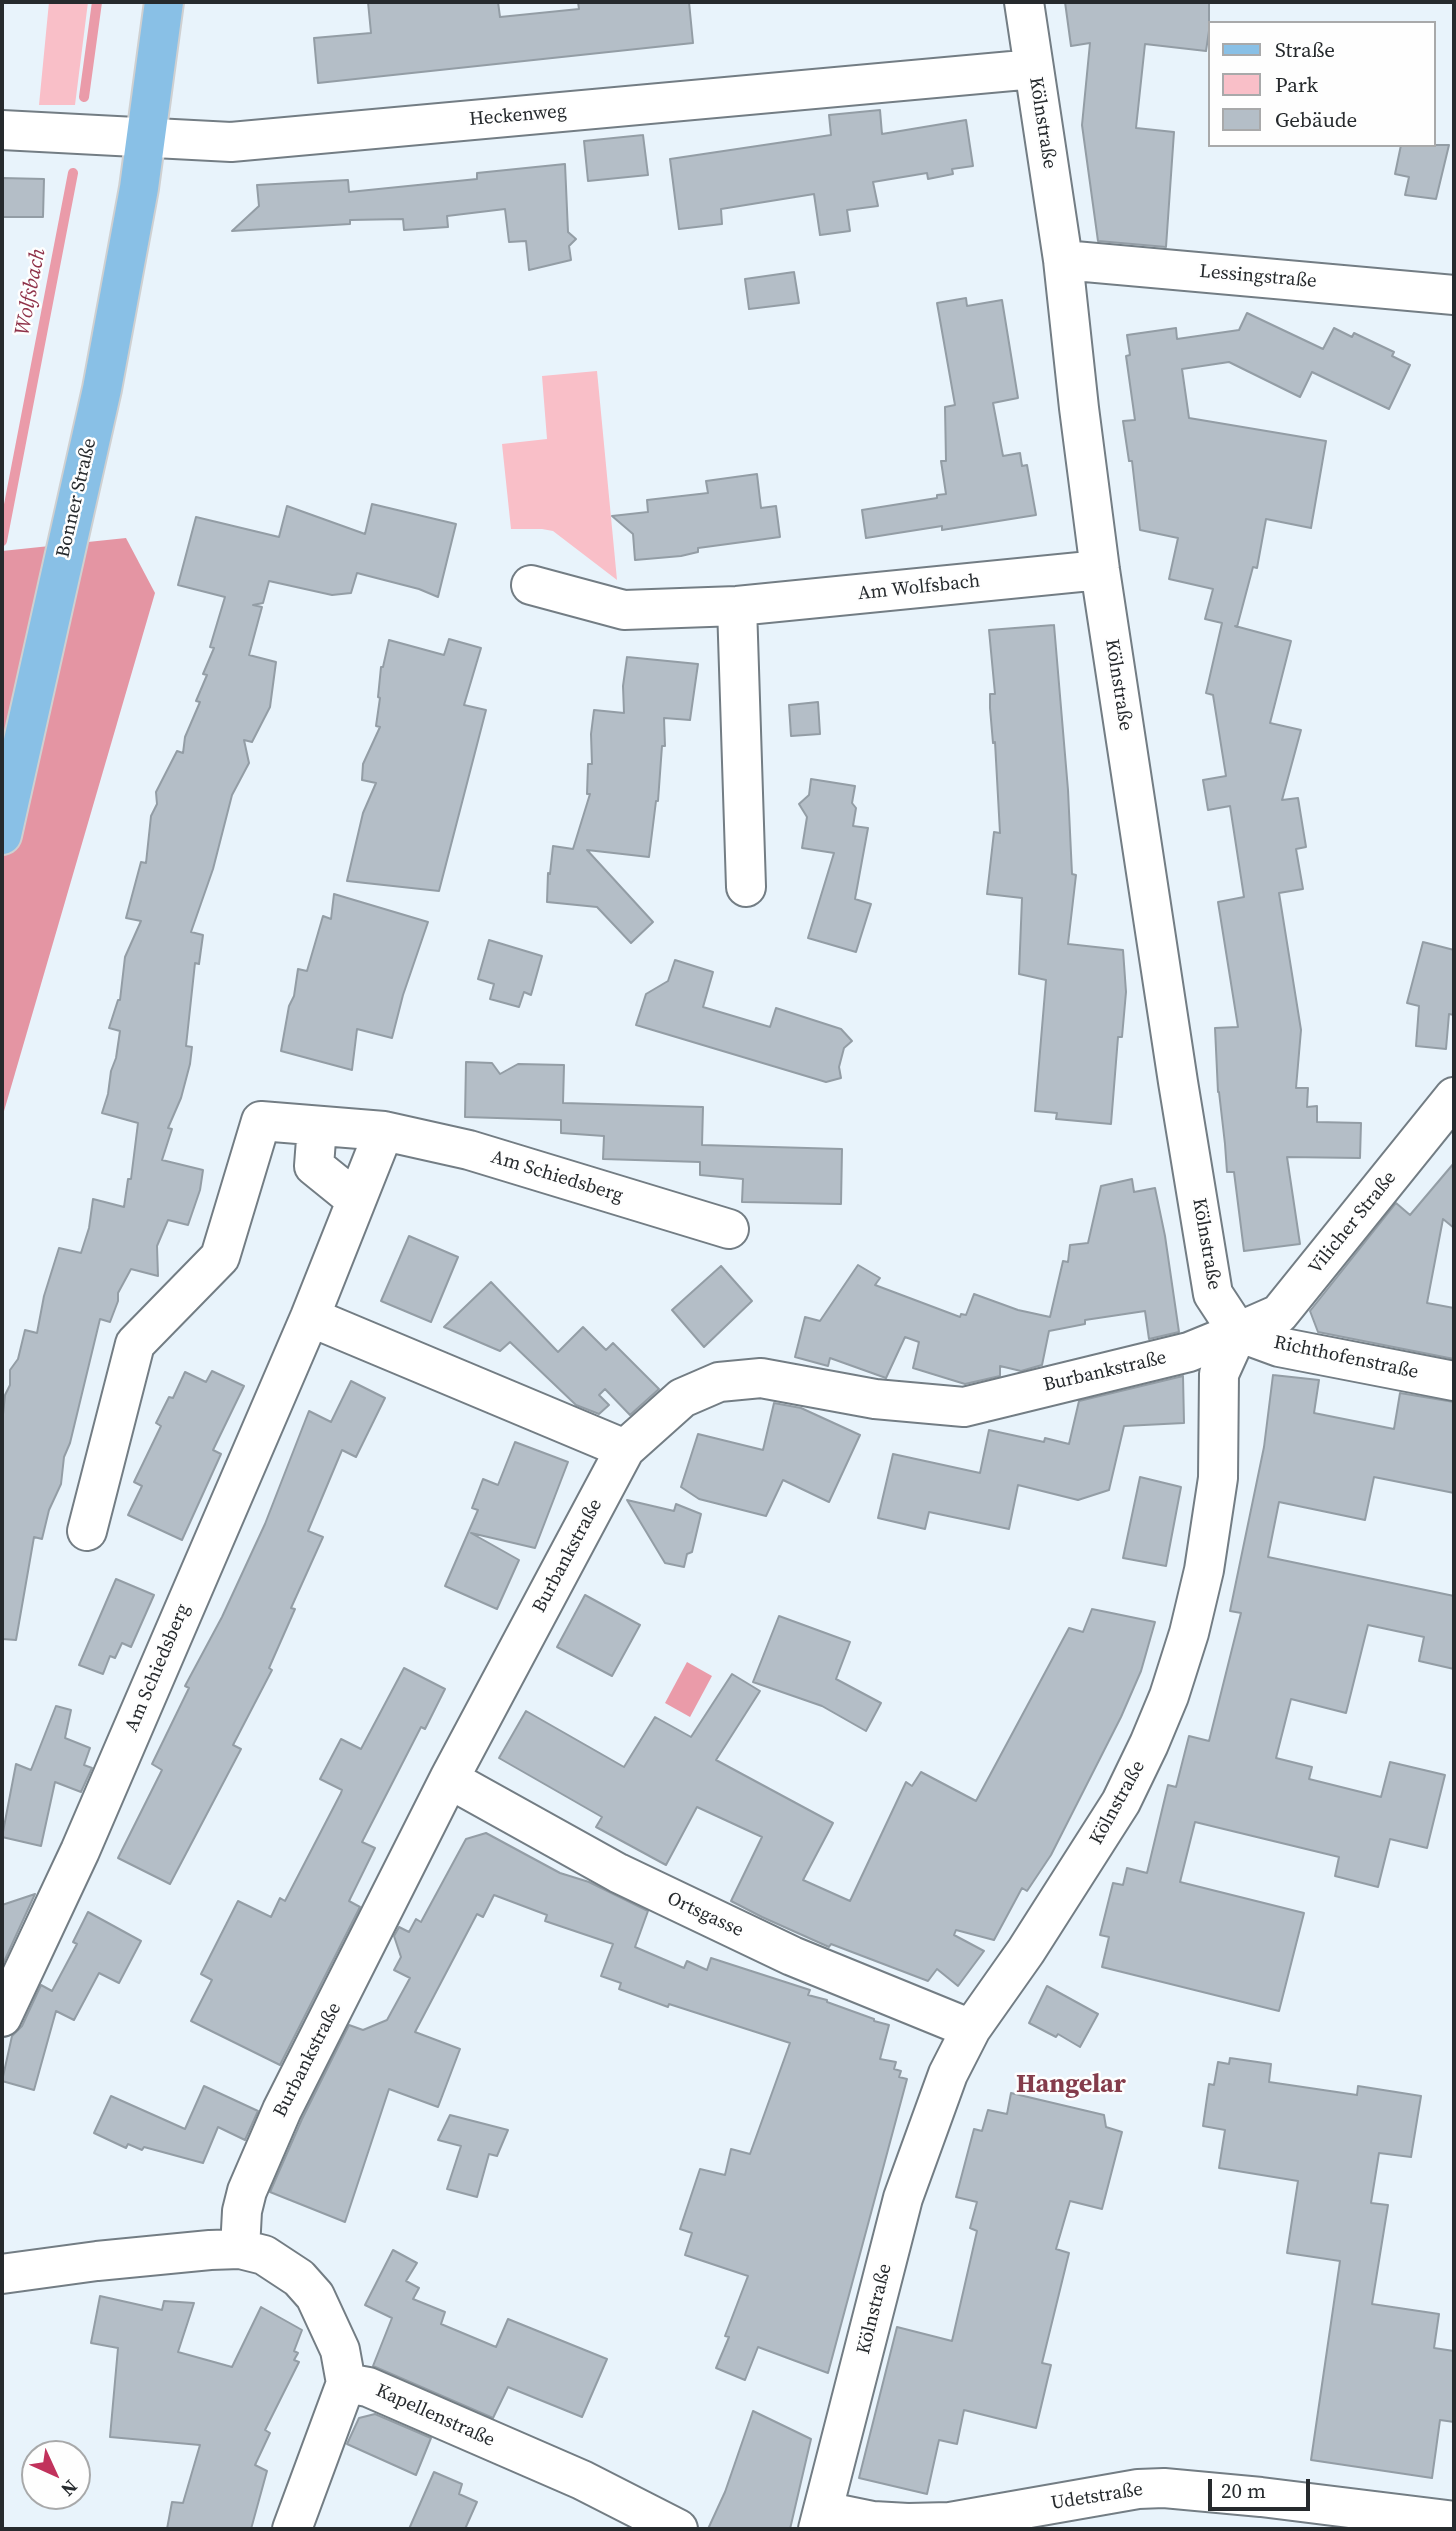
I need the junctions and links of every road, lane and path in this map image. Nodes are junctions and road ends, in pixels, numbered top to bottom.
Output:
1 (164, 2) edge
2 (1024, 2) edge
3 (1034, 69) junction
4 (2, 130) edge
5 (145, 149) junction
6 (1063, 260) junction
7 (1454, 295) edge
8 (1100, 569) junction
9 (531, 585) dead end
10 (737, 606) junction
11 (2, 835) edge
12 (746, 887) dead end
13 (1454, 1097) edge
14 (317, 1126) junction
15 (384, 1131) junction
16 (356, 1200) junction
17 (729, 1229) dead end
18 (310, 1317) junction
19 (1238, 1332) junction
20 (1454, 1381) edge
21 (625, 1449) junction
22 (88, 1531) dead end
23 (449, 1779) junction
24 (2, 2017) edge
25 (971, 2029) junction
26 (240, 2249) junction
27 (2, 2274) edge
28 (346, 2383) junction
29 (821, 2520) edge
30 (1454, 2521) edge
31 (292, 2529) edge
32 (678, 2529) edge

1 - 5 main road, Bonner Straße
2 - 3 street, Kölnstraße
3 - 5 street, Heckenweg
3 - 6 street, Kölnstraße
4 - 5 street, Heckenweg
5 - 11 main road, Bonner Straße
6 - 7 street, Lessingstraße
6 - 8 street, Kölnstraße
8 - 10 street, Am Wolfsbach
8 - 19 street, Kölnstraße
9 - 10 street, Am Wolfsbach
10 - 12 street
13 - 19 street, Vilicher Straße
14 - 15 street, Am Schiedsberg
14 - 16 street
14 - 22 street, Am Schiedsberg
15 - 16 street, Am Schiedsberg
15 - 17 street, Am Schiedsberg
16 - 18 street, Am Schiedsberg
18 - 21 street
18 - 24 street, Am Schiedsberg
19 - 20 street, Richthofenstraße
19 - 21 street, Burbankstraße
19 - 25 street, Kölnstraße
21 - 23 street, Burbankstraße
23 - 25 street, Ortsgasse
23 - 26 street, Burbankstraße
25 - 29 street, Kölnstraße
26 - 27 street
26 - 28 street
28 - 31 street
28 - 32 street, Kapellenstraße
29 - 30 street, Udetstraße

